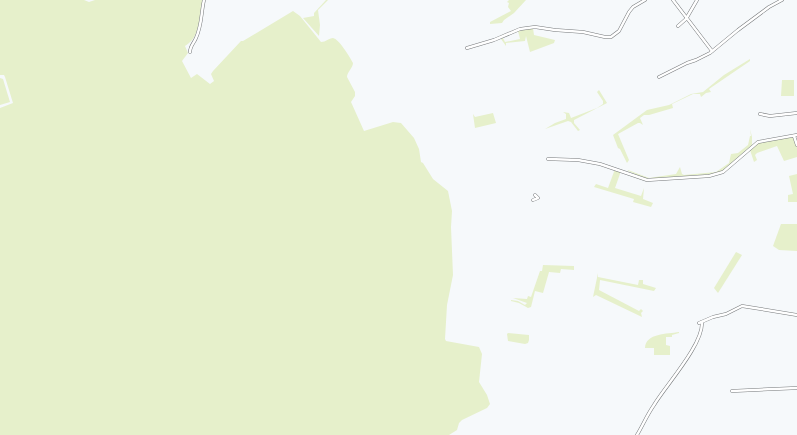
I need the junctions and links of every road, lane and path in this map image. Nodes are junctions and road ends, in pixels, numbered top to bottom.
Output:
1 (204, 0) edge
2 (645, 0) edge
3 (673, 0) edge
4 (697, 0) edge
5 (782, 0) edge
6 (686, 19) junction
7 (678, 26) dead end
8 (467, 48) dead end
9 (712, 51) junction
10 (190, 52) dead end
11 (659, 77) dead end
12 (797, 113) edge
13 (760, 114) dead end
14 (796, 136) edge
15 (797, 145) edge
16 (548, 159) dead end
17 (535, 195) dead end
18 (533, 200) dead end
19 (797, 315) edge
20 (797, 388) edge
21 (732, 391) dead end
22 (637, 435) edge

1 - 10 street
2 - 8 street
3 - 6 street
4 - 6 street
5 - 9 street
6 - 7 street
6 - 9 street
9 - 11 street
12 - 13 street
14 - 15 street
14 - 16 street
17 - 18 street
19 - 22 street
20 - 21 street

